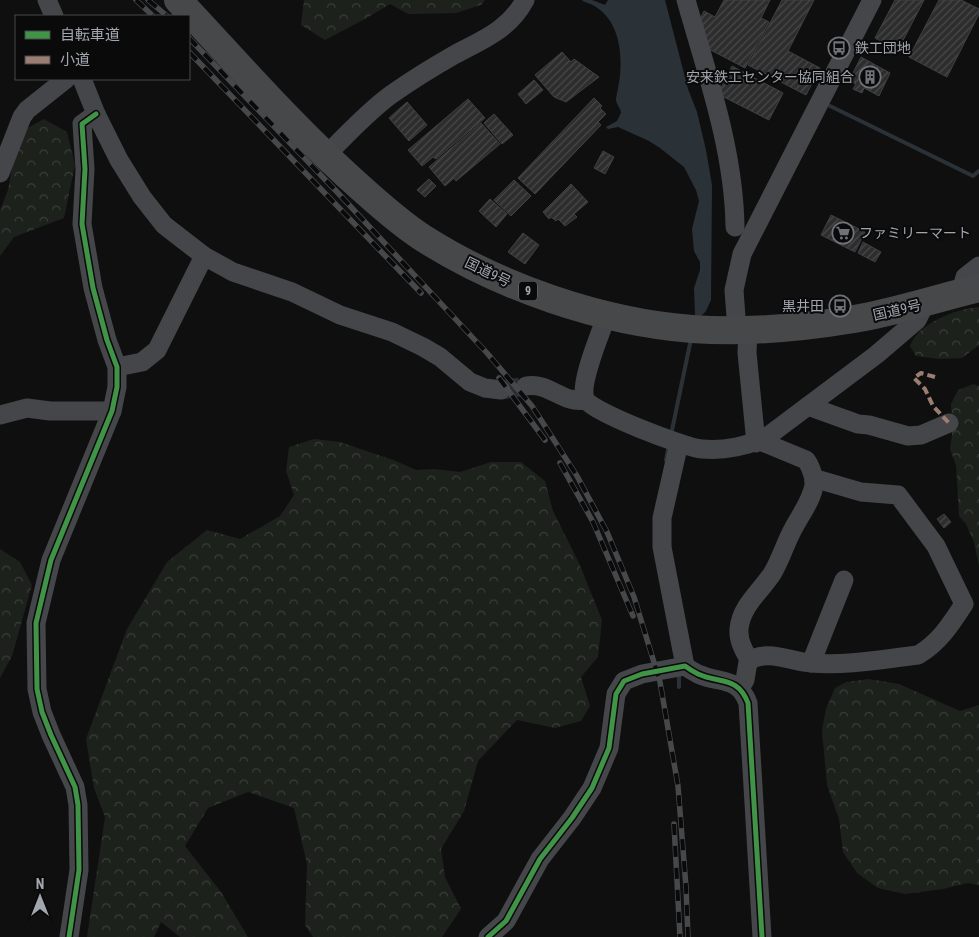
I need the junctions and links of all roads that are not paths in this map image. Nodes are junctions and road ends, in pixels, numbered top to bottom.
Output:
1 (47, 0) edge
2 (178, 0) edge
3 (525, 0) edge
4 (686, 0) edge
5 (872, 0) edge
6 (54, 15) edge
7 (65, 80) edge
8 (82, 80) edge
9 (96, 114) junction
10 (325, 156) junction
11 (0, 173) edge
12 (735, 227) dead end
13 (204, 256) junction
14 (979, 266) edge
15 (970, 290) edge
16 (924, 304) junction
17 (607, 315) junction
18 (742, 331) junction
19 (118, 366) junction
20 (526, 386) tunnel mouth
21 (501, 390) tunnel mouth
22 (585, 400) junction
23 (808, 406) junction
24 (112, 411) junction
25 (0, 415) edge
26 (948, 423) dead end
27 (673, 441) junction
28 (758, 442) junction
29 (814, 481) junction
30 (844, 580) dead end
31 (971, 607) edge
32 (750, 661) junction
33 (811, 663) junction
34 (684, 666) junction
35 (740, 688) junction
36 (69, 937) edge
37 (488, 937) edge
38 (762, 937) edge

1 - 6 street
2 - 10 highway, 国道9号 / 9
3 - 10 street
4 - 12 street
5 - 18 street
7 - 11 street
8 - 9 street
9 - 13 street
9 - 19 street
10 - 17 highway, 国道9号 / 9
13 - 19 street
13 - 21 street
14 - 15 street
15 - 16 highway, 国道9号 / 9
16 - 18 highway, 国道9号 / 9
16 - 23 street
17 - 18 highway, 国道9号 / 9
17 - 22 street
18 - 28 street
19 - 24 street
20 - 22 street
22 - 27 street
23 - 26 street
23 - 28 street
24 - 25 street
24 - 36 street
27 - 28 street
27 - 34 street
28 - 29 street
29 - 31 street
29 - 32 street
30 - 33 street
31 - 33 street
32 - 33 street
32 - 35 street
34 - 35 street
34 - 37 street
35 - 38 street

